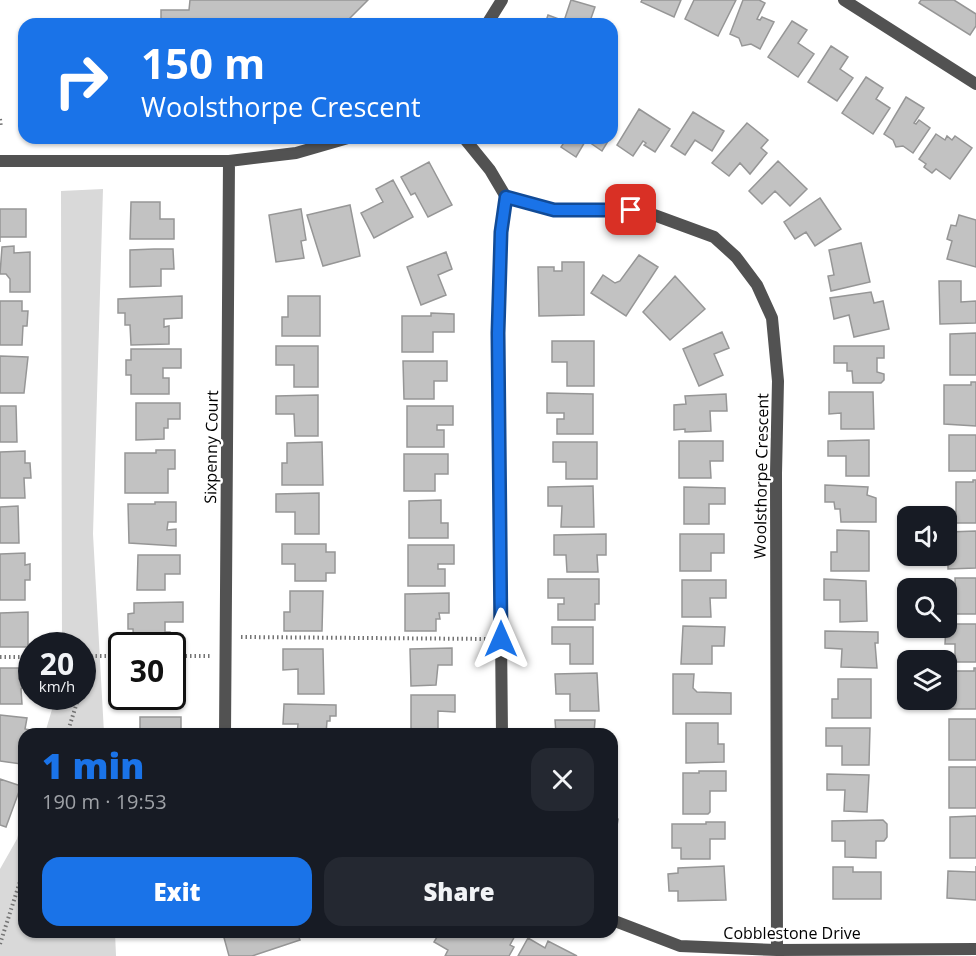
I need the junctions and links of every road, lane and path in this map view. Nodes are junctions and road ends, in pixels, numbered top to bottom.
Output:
1 (502, 0) edge
2 (844, 0) edge
3 (492, 18) edge
4 (976, 84) edge
5 (0, 119) edge
6 (1, 128) edge
7 (327, 144) edge
8 (469, 144) edge
9 (0, 161) edge
10 (229, 161) junction
11 (506, 197) junction
12 (225, 637) junction
13 (501, 639) junction
14 (186, 656) edge
15 (225, 656) junction
16 (0, 657) edge
17 (18, 657) edge
18 (75, 710) edge
19 (69, 728) edge
20 (225, 728) edge
21 (502, 728) edge
22 (18, 888) edge
23 (618, 922) edge
24 (0, 944) edge
25 (976, 949) edge
26 (777, 950) junction

1 - 3 street
2 - 4 street
5 - 6 path
7 - 10 street
8 - 11 street
9 - 10 street
10 - 12 street, Sixpenny Court
11 - 13 street
11 - 26 street, Woolsthorpe Crescent
12 - 13 path
12 - 15 street, Sixpenny Court
13 - 21 street
14 - 15 path
15 - 20 street, Sixpenny Court
16 - 17 path
18 - 19 path
22 - 24 path
23 - 26 street, Cobblestone Drive
25 - 26 street, Cobblestone Drive

